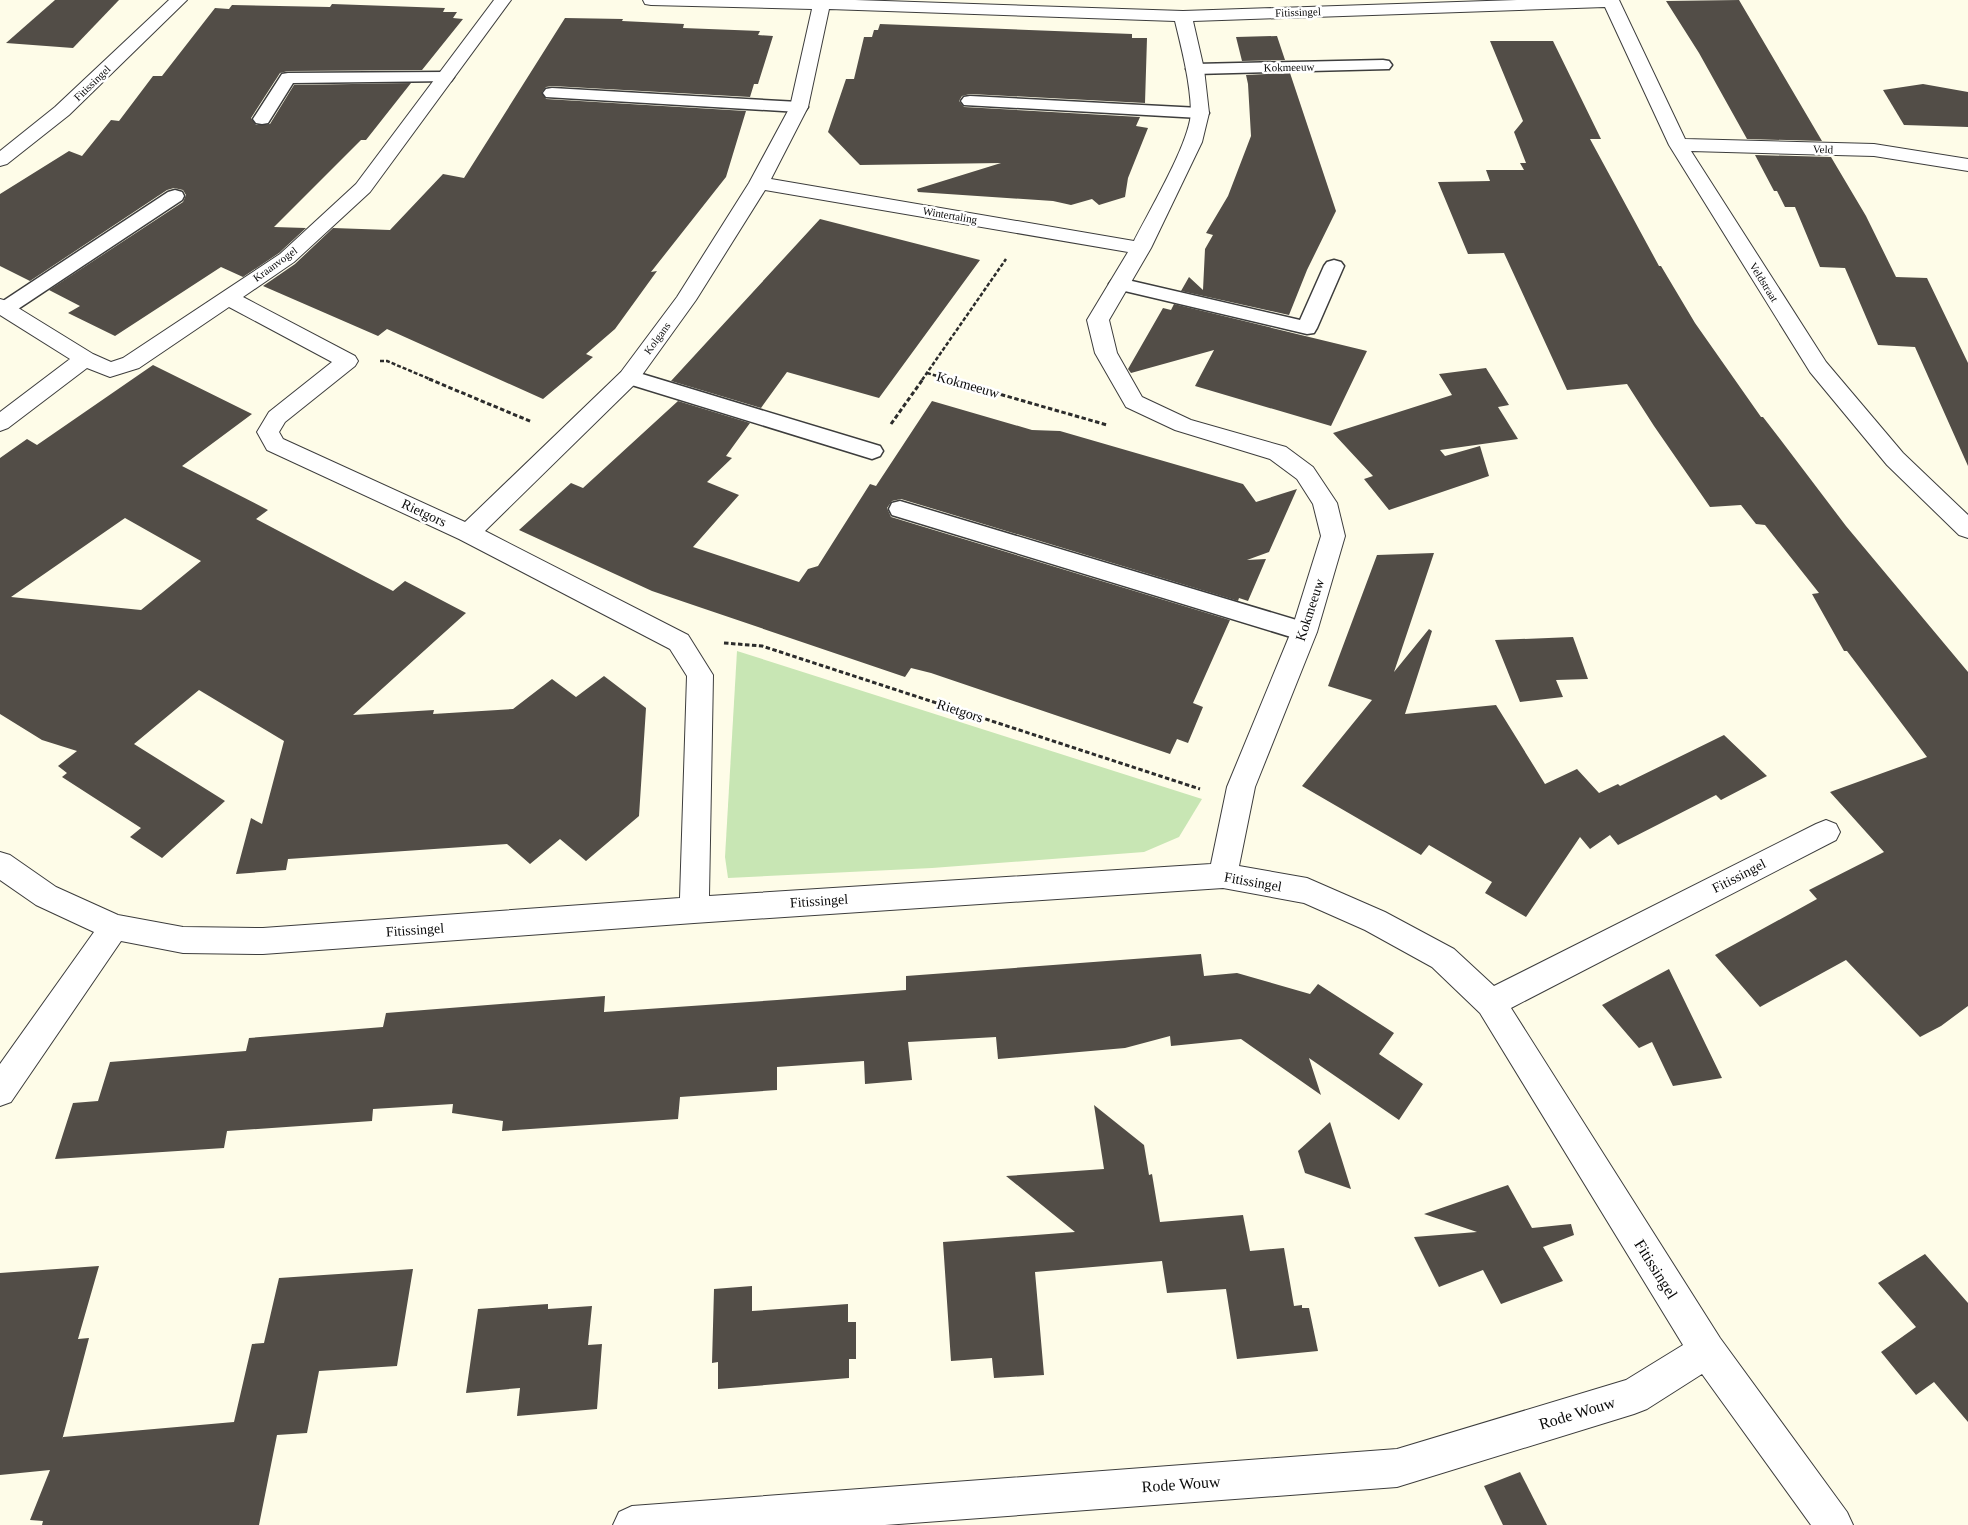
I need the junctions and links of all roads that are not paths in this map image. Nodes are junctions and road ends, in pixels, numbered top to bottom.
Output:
1 (179, 0) edge
2 (503, 0) edge
3 (651, 0) edge
4 (1611, 1) edge
5 (822, 4) junction
6 (998, 5) edge
7 (1224, 7) edge
8 (1182, 16) junction
9 (1383, 65) dead end
10 (1195, 69) junction
11 (445, 77) junction
12 (552, 93) dead end
13 (970, 100) dead end
14 (798, 107) junction
15 (1200, 113) junction
16 (262, 119) dead end
17 (1678, 145) junction
18 (0, 160) edge
19 (1968, 165) edge
20 (759, 183) junction
21 (176, 196) dead end
22 (1141, 248) junction
23 (1334, 266) dead end
24 (1120, 284) junction
25 (227, 296) junction
26 (3, 308) edge
27 (85, 359) junction
28 (629, 377) junction
29 (0, 423) edge
30 (872, 451) road end
31 (900, 509) dead end
32 (1968, 529) edge
33 (468, 533) junction
34 (1304, 632) junction
35 (1826, 832) dead end
36 (0, 864) edge
37 (1223, 876) junction
38 (694, 910) junction
39 (114, 927) junction
40 (1491, 1003) junction
41 (0, 1091) edge
42 (1706, 1351) junction
43 (632, 1525) edge
44 (1834, 1525) edge

1 - 18 street, Fitissingel
2 - 11 street, Kraanvogel
3 - 5 street, Fitissingel
4 - 7 street, Fitissingel
4 - 17 street, Veldstraat
5 - 6 street, Fitissingel
5 - 14 street, Kolgans
6 - 8 street, Fitissingel
7 - 8 street, Fitissingel
8 - 10 street, Kokmeeuw
9 - 10 lane, Kokmeeuw
10 - 15 street, Kokmeeuw
11 - 16 lane
11 - 25 street, Kraanvogel
12 - 14 lane
13 - 15 lane
14 - 20 street, Kolgans
15 - 22 street, Kokmeeuw
17 - 19 street, Veld
17 - 32 street, Veldstraat
20 - 22 street, Wintertaling
20 - 28 street, Kolgans
21 - 26 lane, Kraanvogel
22 - 24 street, Kokmeeuw
23 - 24 lane
24 - 34 street, Kokmeeuw
25 - 27 street, Kraanvogel
25 - 33 street, Rietgors
26 - 27 street, Kraanvogel
27 - 29 street
28 - 30 lane
28 - 33 street, Kolgans
31 - 34 lane
33 - 38 street, Rietgors
34 - 37 street, Kokmeeuw
35 - 40 street, Fitissingel
36 - 39 street, Fitissingel
37 - 38 street, Fitissingel
37 - 40 street, Fitissingel
38 - 39 street, Fitissingel
39 - 41 street
40 - 42 street, Fitissingel
42 - 43 street, Rode Wouw
42 - 44 street, Fitissingel

